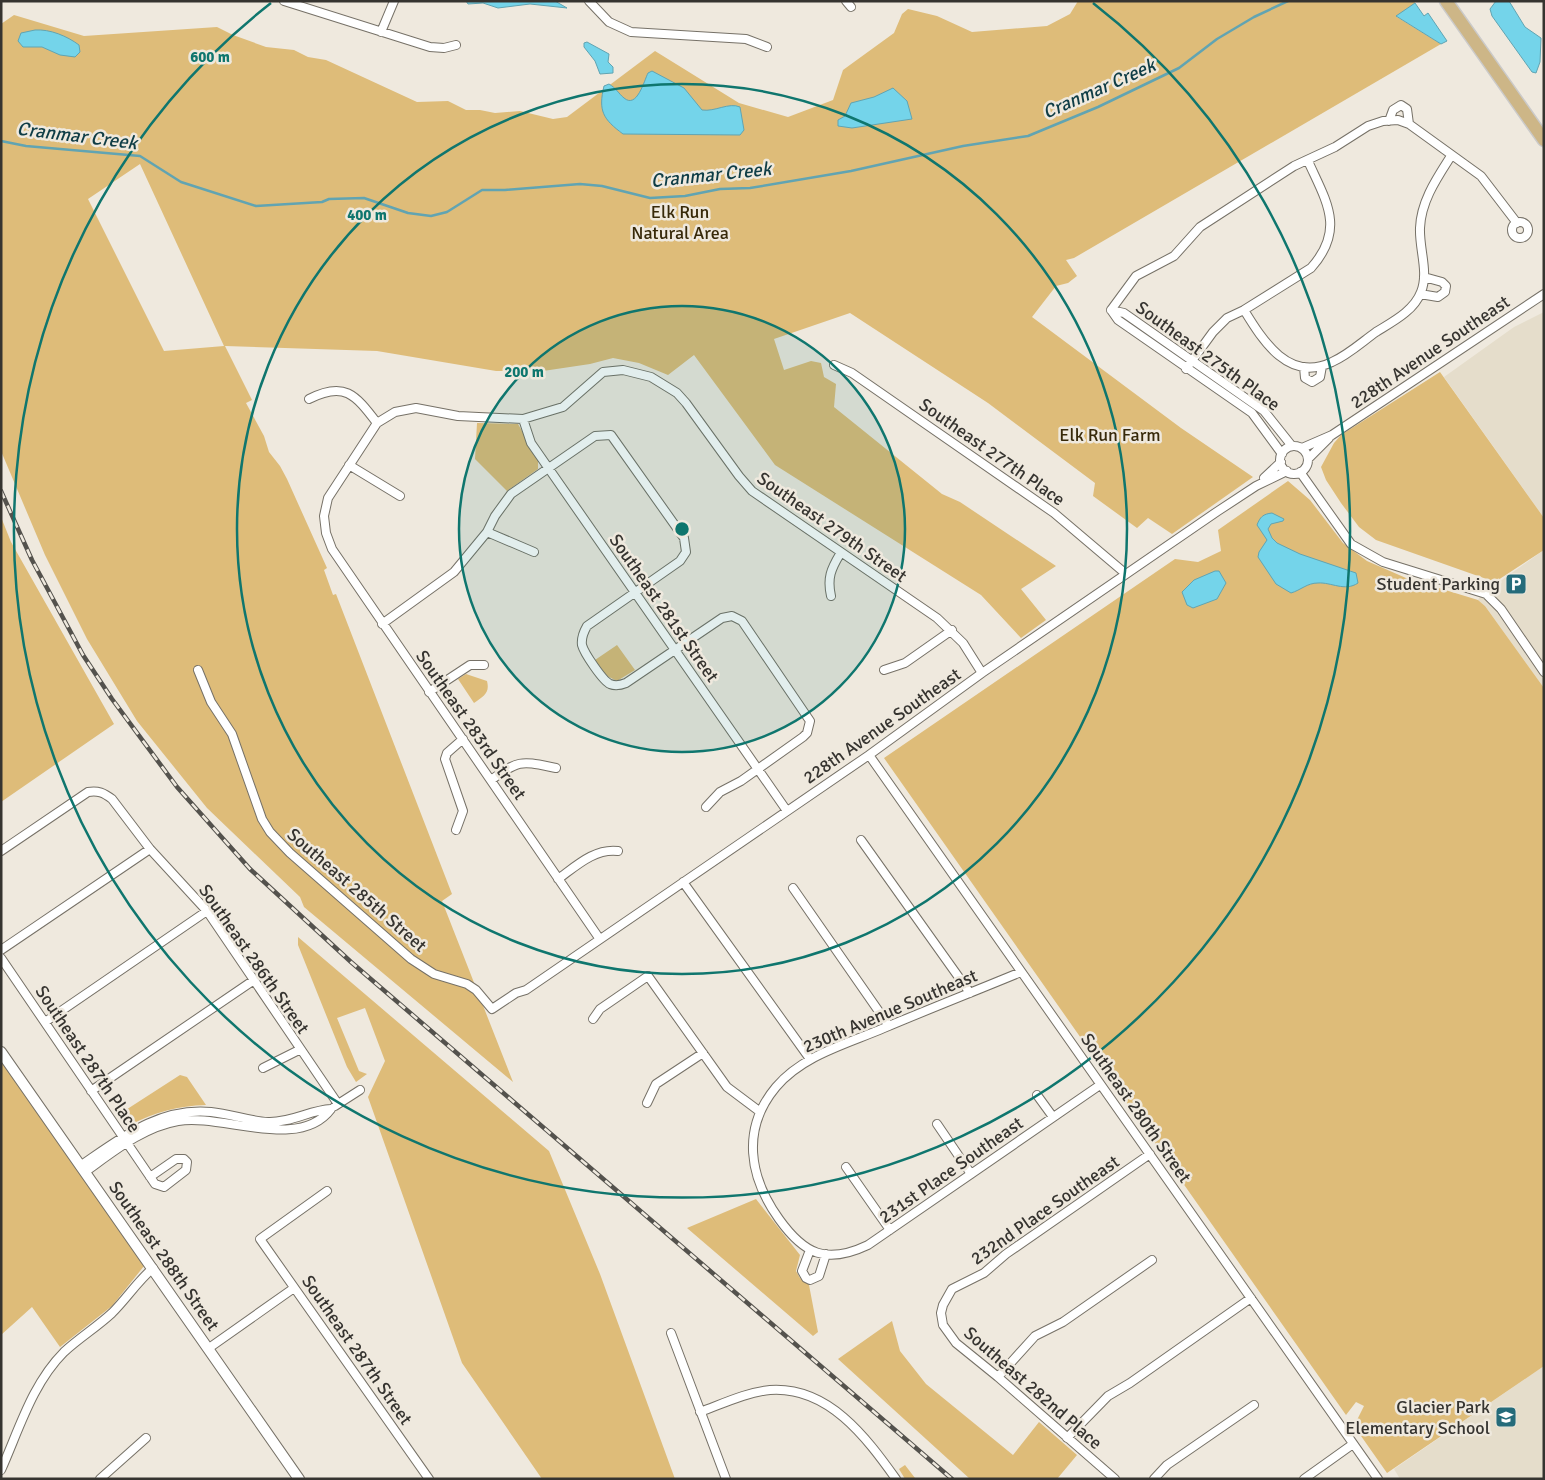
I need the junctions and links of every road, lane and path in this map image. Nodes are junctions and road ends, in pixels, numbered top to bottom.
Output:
1 (284, 1) edge
2 (394, 1) edge
3 (589, 1) edge
4 (1446, 1) edge
5 (380, 32) junction
6 (456, 45) dead end
7 (767, 47) dead end
8 (1389, 120) junction
9 (1409, 124) junction
10 (1544, 140) edge
11 (1451, 156) junction
12 (1308, 161) junction
13 (1517, 222) dead end
14 (1424, 277) junction
15 (1420, 294) junction
16 (1544, 294) edge
17 (1111, 310) junction
18 (1244, 310) junction
19 (1192, 361) junction
20 (834, 365) dead end
21 (1322, 366) junction
22 (1304, 367) junction
23 (1186, 369) junction
24 (309, 399) dead end
25 (523, 419) junction
26 (377, 423) junction
27 (1332, 435) junction
28 (1292, 446) junction
29 (1302, 448) junction
30 (1282, 458) junction
31 (349, 465) junction
32 (1304, 466) junction
33 (548, 467) junction
34 (1287, 471) junction
35 (1256, 486) junction
36 (400, 496) dead end
37 (487, 532) junction
38 (534, 552) dead end
39 (840, 554) junction
40 (1126, 574) junction
41 (635, 592) junction
42 (830, 596) dead end
43 (382, 624) junction
44 (952, 630) junction
45 (675, 650) junction
46 (484, 665) dead end
47 (198, 670) dead end
48 (884, 670) dead end
49 (1544, 672) edge
50 (982, 673) junction
51 (429, 692) junction
52 (464, 740) junction
53 (869, 755) junction
54 (556, 768) dead end
55 (758, 769) junction
56 (491, 780) junction
57 (706, 807) dead end
58 (787, 810) junction
59 (456, 830) dead end
60 (861, 840) dead end
61 (150, 849) junction
62 (1, 851) edge
63 (618, 851) dead end
64 (558, 879) junction
65 (683, 882) junction
66 (793, 888) dead end
67 (207, 911) junction
68 (599, 938) junction
69 (1, 950) edge
70 (1, 958) edge
71 (1021, 972) junction
72 (254, 980) junction
73 (526, 990) joint
74 (970, 993) junction
75 (593, 1019) dead end
76 (45, 1022) junction
77 (889, 1026) junction
78 (299, 1050) junction
79 (1, 1052) edge
80 (703, 1053) junction
81 (810, 1059) junction
82 (263, 1068) dead end
83 (1100, 1085) junction
84 (360, 1090) dead end
85 (91, 1091) junction
86 (1037, 1094) dead end
87 (647, 1102) dead end
88 (335, 1107) junction
89 (759, 1110) junction
90 (1053, 1117) junction
91 (938, 1124) dead end
92 (124, 1140) junction
93 (1150, 1154) junction
94 (846, 1167) dead end
95 (82, 1169) junction
96 (971, 1174) junction
97 (150, 1177) junction
98 (327, 1191) dead end
99 (890, 1230) junction
100 (810, 1250) junction
101 (826, 1254) junction
102 (1152, 1260) dead end
103 (153, 1268) junction
104 (294, 1288) junction
105 (1251, 1298) junction
106 (941, 1313) joint
107 (671, 1333) dead end
108 (209, 1348) junction
109 (998, 1377) junction
110 (1254, 1404) dead end
111 (700, 1412) junction
112 (146, 1438) dead end
113 (1067, 1438) junction
114 (1353, 1444) junction
115 (1, 1470) edge
116 (100, 1479) edge
117 (299, 1479) edge
118 (429, 1479) edge
119 (726, 1479) edge
120 (896, 1479) edge
121 (1115, 1479) edge
122 (1154, 1479) edge
123 (1304, 1479) edge
124 (1378, 1479) edge

1 - 5 street
2 - 5 street
3 - 7 street
4 - 10 main road
5 - 6 street
8 - 9 street
8 - 9 street
8 - 12 street
9 - 11 street
11 - 13 street
11 - 14 street
12 - 17 street
12 - 18 street
14 - 15 street
14 - 15 street
15 - 21 street
16 - 27 street, 228th Avenue Southeast
17 - 19 street, Southeast 275th Place
17 - 23 street, Southeast 275th Place
18 - 19 street
18 - 22 street
19 - 23 street
19 - 28 street, Southeast 275th Place
20 - 40 street, Southeast 277th Place
21 - 22 street
21 - 22 street
23 - 30 street, Southeast 275th Place
24 - 26 street
25 - 26 street
25 - 33 street, Southeast 281st Street
25 - 39 street, Southeast 279th Street
26 - 31 street
27 - 29 street, 228th Avenue Southeast
27 - 32 street, 228th Avenue Southeast
28 - 29 street
28 - 30 street, 228th Avenue Southeast
29 - 32 street
30 - 34 street, Southeast 275th Place
30 - 35 street, 228th Avenue Southeast
31 - 36 street
31 - 43 street, Southeast 283rd Street
32 - 34 street
32 - 49 street
33 - 37 street
33 - 41 street, Southeast 281st Street
33 - 41 street
34 - 35 street, 228th Avenue Southeast
35 - 40 street, 228th Avenue Southeast
37 - 38 street
37 - 43 street
39 - 42 street
39 - 44 street, Southeast 279th Street
40 - 50 street, 228th Avenue Southeast
41 - 45 street, Southeast 281st Street
41 - 45 street
43 - 51 street, Southeast 283rd Street
44 - 48 street
44 - 50 street, Southeast 279th Street
45 - 55 street, Southeast 281st Street
45 - 55 street
46 - 51 street
47 - 73 street, Southeast 285th Street
50 - 53 street, 228th Avenue Southeast
51 - 52 street, Southeast 283rd Street
52 - 56 street, Southeast 283rd Street
52 - 59 street
53 - 58 street, 228th Avenue Southeast
53 - 71 street, Southeast 280th Street
54 - 56 street
55 - 57 street
55 - 58 street, Southeast 281st Street
56 - 64 street, Southeast 283rd Street
58 - 65 street, 228th Avenue Southeast
60 - 74 street
61 - 62 street, Southeast 286th Street
61 - 67 street, Southeast 286th Street
61 - 69 street
63 - 64 street
64 - 68 street, Southeast 283rd Street
65 - 68 street, 228th Avenue Southeast
65 - 81 street
66 - 77 street
67 - 72 street, Southeast 286th Street
67 - 76 street
68 - 73 street, 228th Avenue Southeast
70 - 76 street, Southeast 287th Place
71 - 74 street, 230th Avenue Southeast
71 - 83 street, Southeast 280th Street
72 - 78 street, Southeast 286th Street
72 - 85 street
74 - 77 street, 230th Avenue Southeast
75 - 80 street
76 - 85 street, Southeast 287th Place
77 - 81 street, 230th Avenue Southeast
78 - 82 street
78 - 88 street, Southeast 286th Street
79 - 95 street, Southeast 288th Street
80 - 87 street
80 - 89 street
81 - 89 street, 230th Avenue Southeast
83 - 90 street, 231st Place Southeast
83 - 93 street, Southeast 280th Street
84 - 88 street
85 - 92 street, Southeast 287th Place
86 - 90 street
88 - 92 street
89 - 100 street
90 - 96 street, 231st Place Southeast
91 - 96 street
92 - 95 street
92 - 97 street, Southeast 287th Place
93 - 105 street, Southeast 280th Street
93 - 106 street, 232nd Place Southeast
94 - 99 street
95 - 103 street, Southeast 288th Street
96 - 99 street, 231st Place Southeast
97 - 97 street
98 - 104 street, Southeast 287th Street
99 - 101 street, 231st Place Southeast
100 - 101 street, 231st Place Southeast
100 - 101 street
102 - 109 street
103 - 108 street, Southeast 288th Street
103 - 115 street
104 - 108 street
104 - 118 street, Southeast 287th Street
105 - 113 street
105 - 114 street, Southeast 280th Street
106 - 109 street, Southeast 282nd Place
107 - 111 street
108 - 117 street, Southeast 288th Street
109 - 113 street, Southeast 282nd Place
110 - 122 street
111 - 119 street
111 - 120 street
112 - 116 street
113 - 121 street, Southeast 282nd Place
114 - 123 street
114 - 124 street, Southeast 280th Street

